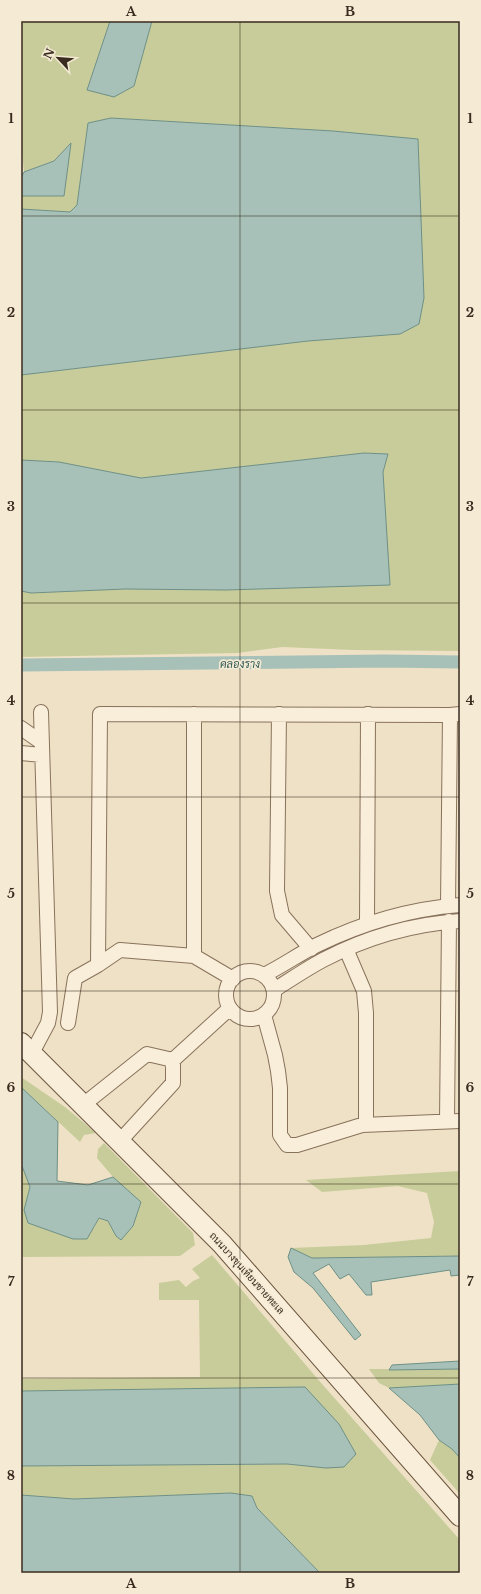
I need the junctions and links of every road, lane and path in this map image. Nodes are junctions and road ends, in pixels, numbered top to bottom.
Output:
1 (41, 712) dead end
2 (194, 714) junction
3 (279, 714) junction
4 (368, 714) junction
5 (455, 715) edge
6 (21, 728) edge
7 (41, 748) junction
8 (21, 753) edge
9 (454, 906) edge
10 (455, 921) edge
11 (367, 924) junction
12 (311, 948) junction
13 (346, 949) junction
14 (194, 956) junction
15 (98, 965) junction
16 (264, 975) junction
17 (233, 979) junction
18 (274, 990) junction
19 (230, 1008) junction
20 (264, 1015) junction
21 (68, 1023) dead end
22 (26, 1048) edge
23 (173, 1060) junction
24 (83, 1105) junction
25 (453, 1121) edge
26 (366, 1124) junction
27 (120, 1141) junction
28 (460, 1516) edge

1 - 7 street
2 - 3 street
2 - 14 street
2 - 15 street
3 - 4 street
3 - 12 street
4 - 5 street
4 - 11 street
5 - 9 street
6 - 7 street
7 - 8 street
7 - 22 street
9 - 11 street
10 - 13 street
10 - 25 street
11 - 12 street
12 - 16 street
13 - 18 street
13 - 26 street
14 - 15 street
14 - 17 street
15 - 21 street
16 - 17 street
16 - 18 street
17 - 19 street
18 - 20 street
19 - 20 street
19 - 23 street
20 - 26 street
22 - 24 main road, ถนนบางขุนเทียนชายทะเล
23 - 24 street
23 - 27 street
24 - 27 main road, ถนนบางขุนเทียนชายทะเล
25 - 26 street
27 - 28 main road, ถนนบางขุนเทียนชายทะเล

